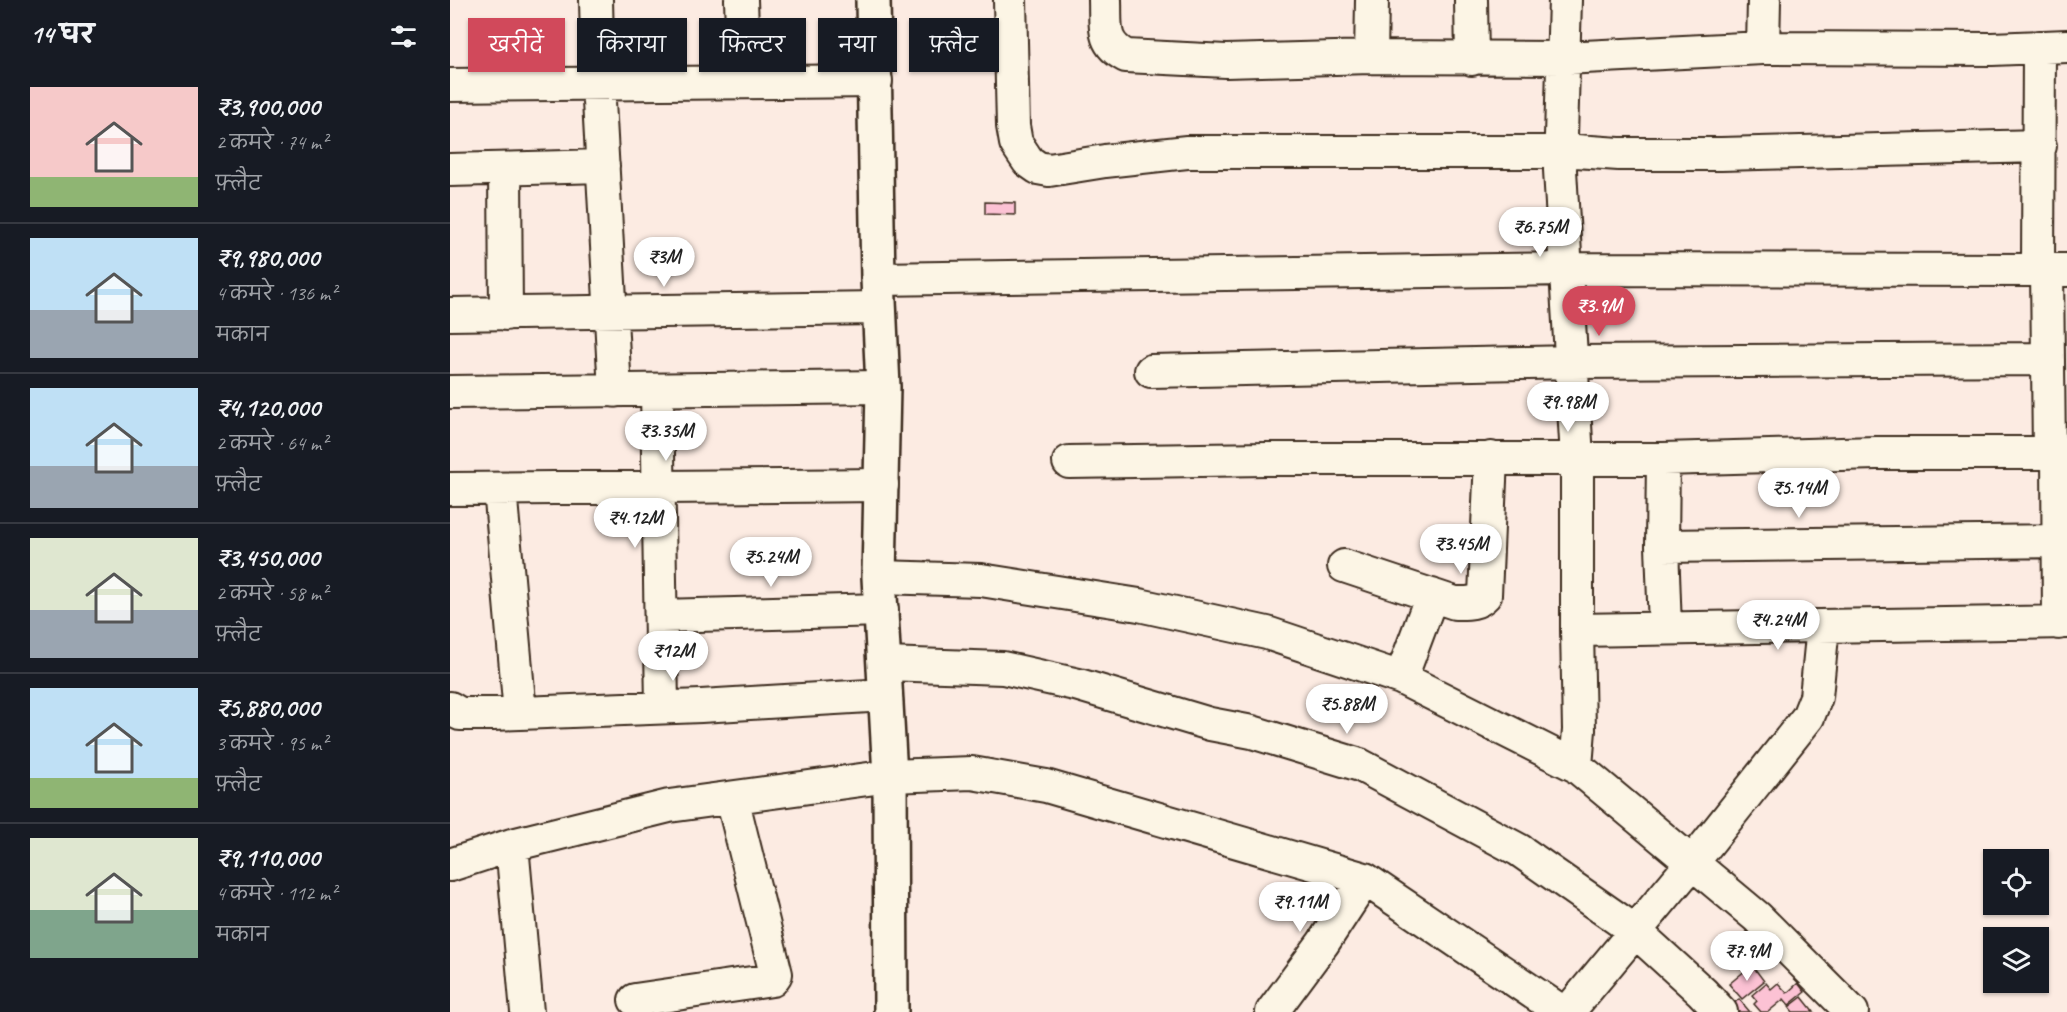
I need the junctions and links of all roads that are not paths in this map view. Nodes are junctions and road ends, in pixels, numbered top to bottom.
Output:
1 (596, 0) edge
2 (741, 0) edge
3 (873, 0) edge
4 (1011, 0) edge
5 (1105, 0) edge
6 (1372, 0) edge
7 (1471, 0) edge
8 (1565, 0) edge
9 (1764, 0) edge
10 (2053, 46) edge
11 (1763, 48) junction
12 (1371, 57) junction
13 (1564, 58) junction
14 (1472, 59) junction
15 (876, 81) junction
16 (744, 82) junction
17 (598, 83) junction
18 (450, 85) edge
19 (2040, 146) junction
20 (1562, 150) junction
21 (603, 166) junction
22 (505, 169) junction
23 (450, 170) edge
24 (1565, 269) junction
25 (2050, 270) edge
26 (878, 294) junction
27 (611, 313) junction
28 (450, 314) edge
29 (506, 314) junction
30 (2048, 359) junction
31 (1572, 362) junction
32 (1151, 371) dead end
33 (883, 387) junction
34 (657, 390) junction
35 (615, 391) junction
36 (450, 392) edge
37 (2058, 453) edge
38 (1491, 458) junction
39 (1577, 458) junction
40 (1663, 459) junction
41 (1069, 462) dead end
42 (882, 485) junction
43 (658, 487) junction
44 (450, 489) edge
45 (500, 489) junction
46 (2058, 541) junction
47 (1662, 546) junction
48 (1344, 566) dead end
49 (879, 577) junction
50 (1432, 595) junction
51 (882, 610) junction
52 (661, 616) junction
53 (2063, 622) edge
54 (1823, 626) junction
55 (1665, 628) junction
56 (1577, 630) junction
57 (1401, 678) junction
58 (886, 679) junction
59 (662, 707) junction
60 (450, 708) edge
61 (520, 713) junction
62 (1576, 766) junction
63 (890, 776) junction
64 (732, 798) junction
65 (512, 845) junction
66 (1692, 863) junction
67 (450, 866) edge
68 (1365, 879) junction
69 (1635, 931) junction
70 (635, 1000) dead end
71 (527, 1012) edge
72 (891, 1012) edge
73 (1272, 1012) edge
74 (1562, 1012) edge
75 (1568, 1012) edge
76 (1721, 1012) edge
77 (1852, 1012) edge

1 - 17 street
2 - 16 street
3 - 15 street
4 - 20 street
5 - 12 street
6 - 12 street
7 - 14 street
8 - 13 street
9 - 11 street
10 - 11 street
10 - 19 street
11 - 13 street
12 - 14 street
13 - 14 street
13 - 20 street
15 - 16 street
15 - 26 street
16 - 17 street
17 - 18 street
17 - 21 street
19 - 20 street
19 - 25 street
20 - 24 street
21 - 22 street
21 - 27 street
22 - 23 street
22 - 29 street
24 - 25 street
24 - 26 street
24 - 31 street
25 - 30 street
26 - 27 street
26 - 33 street
27 - 29 street
27 - 35 street
28 - 29 street
30 - 31 street
30 - 37 street
31 - 32 street
31 - 39 street
33 - 34 street
33 - 42 street
34 - 35 street
34 - 43 street
35 - 36 street
37 - 40 street
37 - 46 street
38 - 39 street
38 - 41 street
38 - 50 street
39 - 40 street
39 - 56 street
40 - 47 street
42 - 43 street
42 - 49 street
43 - 45 street
43 - 52 street
44 - 45 street
45 - 61 street
46 - 47 street
46 - 53 street
47 - 55 street
48 - 50 street
49 - 51 street
49 - 57 street
50 - 57 street
51 - 52 street
51 - 58 street
52 - 59 street
53 - 54 street
54 - 55 street
54 - 66 street
55 - 56 street
56 - 62 street
57 - 62 street
58 - 59 street
58 - 63 street
58 - 69 street
59 - 61 street
60 - 61 street
62 - 66 street
63 - 64 street
63 - 68 street
63 - 72 street
64 - 65 street
64 - 70 street
65 - 67 street
65 - 71 street
66 - 69 street
66 - 77 street
68 - 73 street
68 - 74 street
69 - 75 street
69 - 76 street

